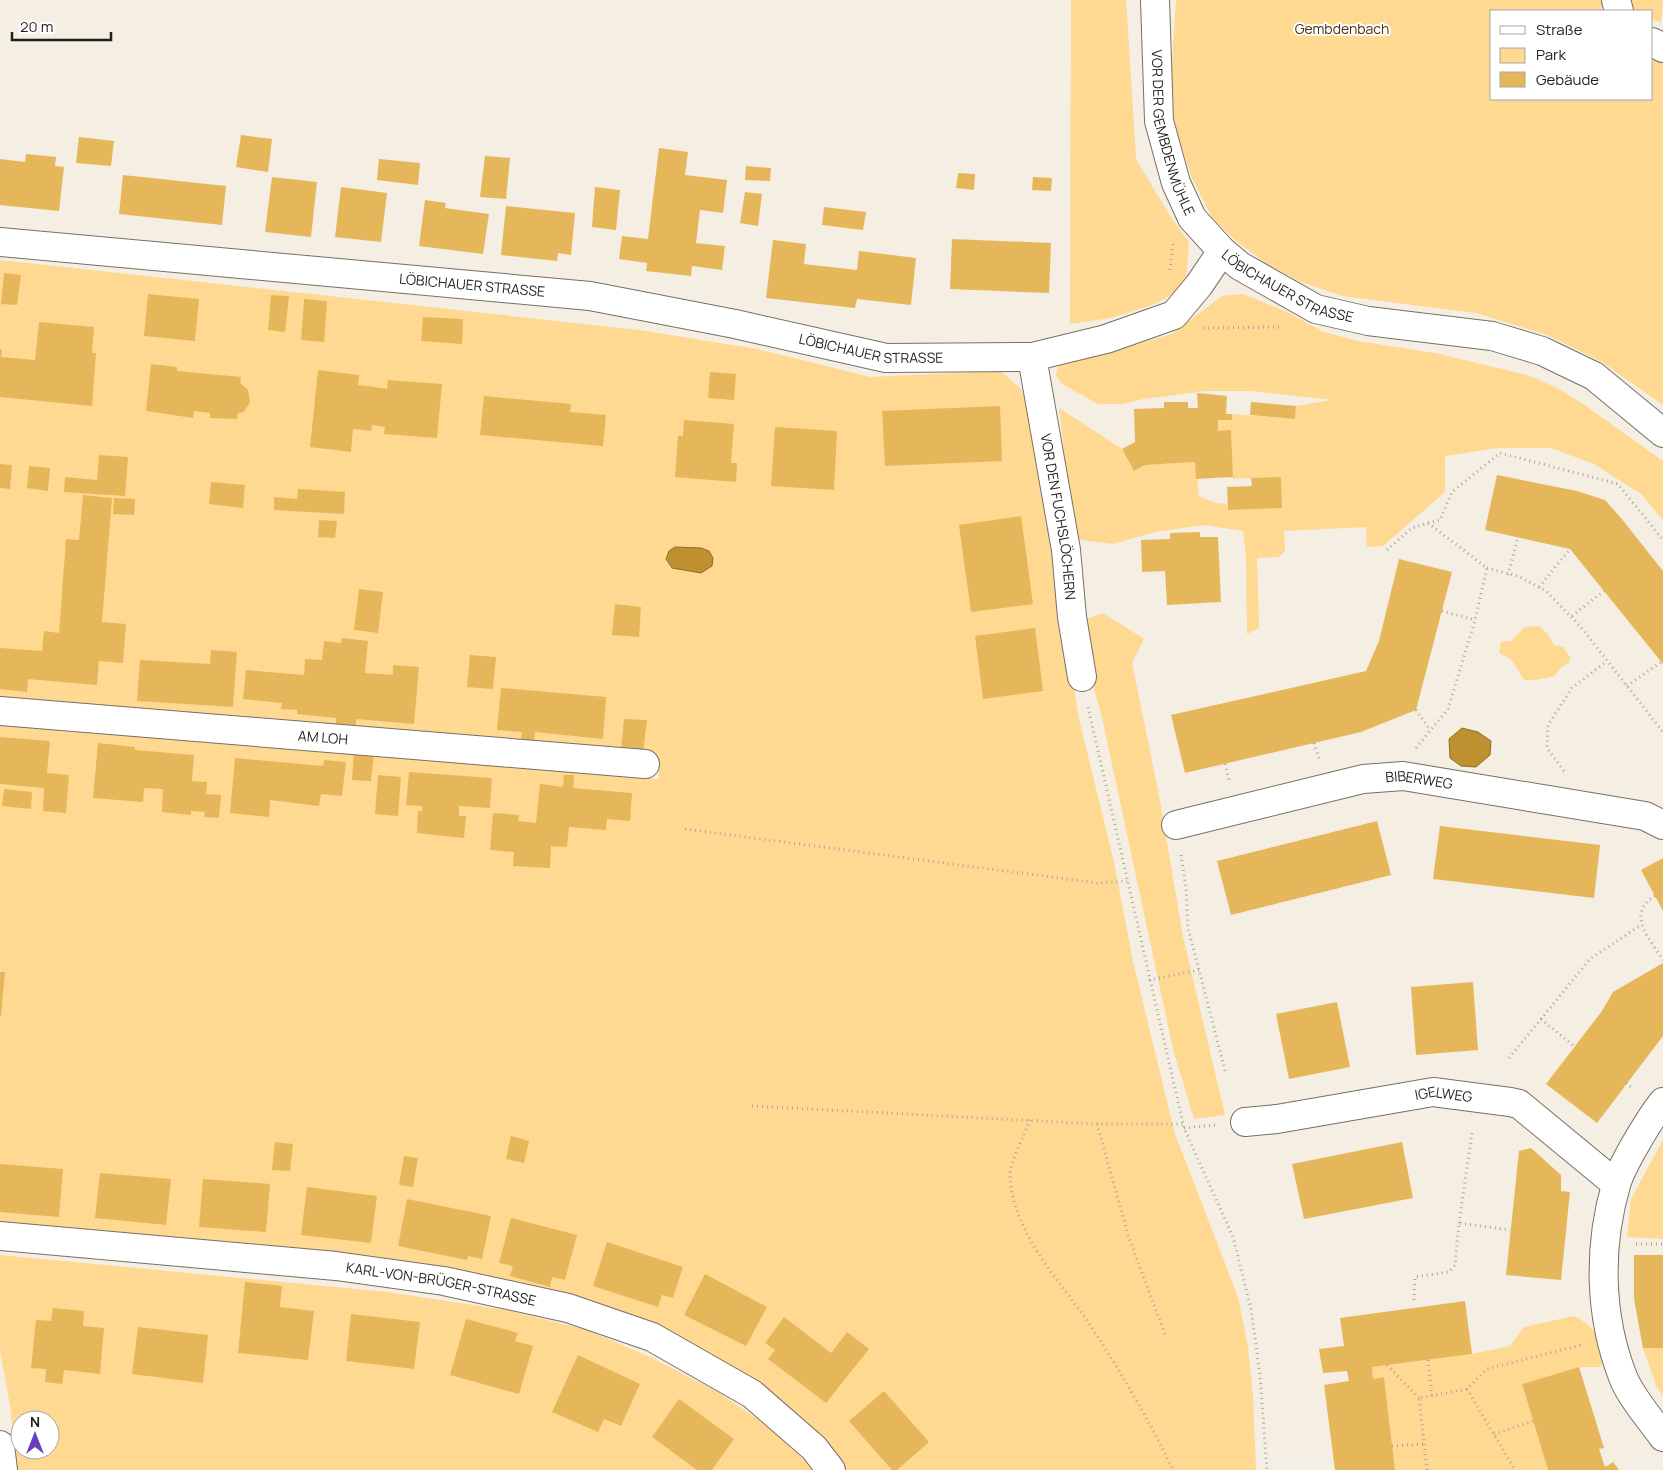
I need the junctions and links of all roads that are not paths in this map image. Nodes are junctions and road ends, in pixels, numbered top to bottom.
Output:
1 (1155, 0) edge
2 (0, 242) edge
3 (1222, 252) junction
4 (1032, 357) junction
5 (1663, 433) edge
6 (1082, 677) road end
7 (0, 711) edge
8 (645, 764) dead end
9 (1176, 825) road end
10 (1663, 825) edge
11 (1663, 1102) edge
12 (1245, 1122) dead end
13 (1616, 1184) junction
14 (0, 1236) edge
15 (1663, 1437) edge
16 (0, 1445) edge
17 (3, 1470) edge
18 (832, 1470) edge

1 - 3 street, VOR DER GEMBDENMÜHLE
2 - 4 street, LÖBICHAUER STRASSE
3 - 4 street, LÖBICHAUER STRASSE
3 - 5 street, LÖBICHAUER STRASSE
4 - 6 street, VOR DEN FUCHSLÖCHERN
7 - 8 street, AM LOH
9 - 10 street, BIBERWEG
11 - 13 street
12 - 13 street, IGELWEG
13 - 15 street
14 - 18 street, KARL-VON-BRÜGER-STRASSE
16 - 17 street

